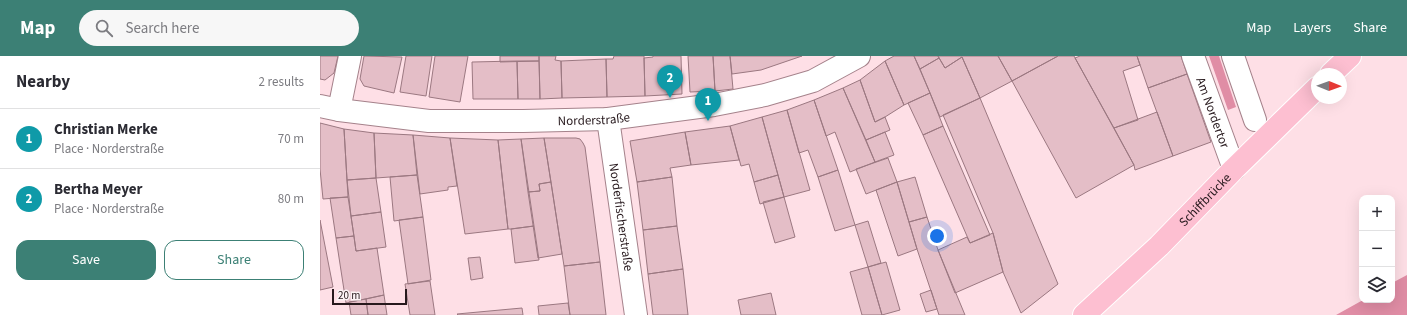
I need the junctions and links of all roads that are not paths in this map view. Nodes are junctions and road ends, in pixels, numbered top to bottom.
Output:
1 (350, 56) edge
2 (859, 56) edge
3 (1193, 56) edge
4 (1233, 56) edge
5 (1350, 56) edge
6 (1337, 68) edge
7 (1311, 94) edge
8 (330, 108) edge
9 (608, 119) junction
10 (1255, 120) dead end
11 (1234, 169) junction
12 (1087, 313) edge
13 (636, 315) edge

1 - 8 street
2 - 9 street, Norderstraße
3 - 11 street, Am Nordertor
4 - 10 street
5 - 6 main road
7 - 11 main road, Schiffbrücke
8 - 9 street, Norderstraße
9 - 13 street, Norderfischerstraße
11 - 12 main road, Schiffbrücke

